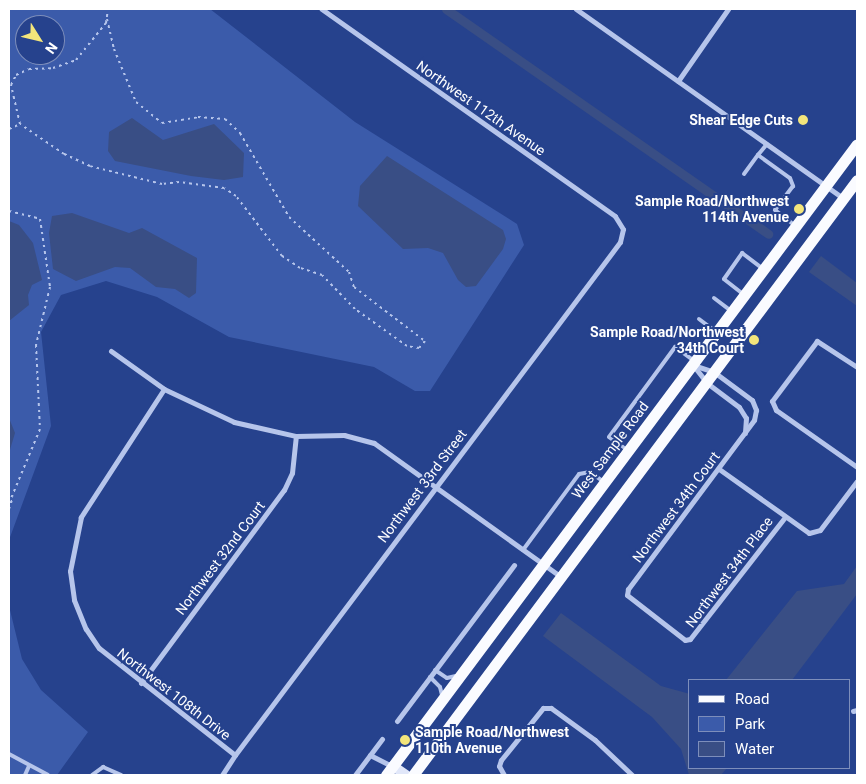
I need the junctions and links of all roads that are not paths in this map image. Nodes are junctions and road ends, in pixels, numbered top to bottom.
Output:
1 (322, 9) edge
2 (576, 9) edge
3 (728, 9) edge
4 (678, 81) junction
5 (767, 144) junction
6 (857, 144) edge
7 (758, 155) junction
8 (744, 174) dead end
9 (857, 180) edge
10 (826, 185) junction
11 (844, 198) junction
12 (796, 226) junction
13 (623, 229) joint
14 (764, 269) junction
15 (745, 295) junction
16 (714, 298) dead end
17 (732, 312) junction
18 (699, 319) dead end
19 (717, 332) junction
20 (112, 350) dead end
21 (694, 363) junction
22 (857, 367) edge
23 (714, 372) junction
24 (706, 383) junction
25 (164, 389) junction
26 (745, 433) junction
27 (296, 436) junction
28 (628, 451) junction
29 (857, 468) edge
30 (719, 469) junction
31 (857, 481) edge
32 (604, 482) junction
33 (436, 486) junction
34 (785, 517) junction
35 (523, 550) junction
36 (543, 564) junction
37 (514, 565) dead end
38 (560, 577) junction
39 (690, 639) joint
40 (434, 670) junction
41 (461, 674) junction
42 (430, 677) junction
43 (141, 683) junction
44 (441, 701) junction
45 (397, 721) dead end
46 (382, 739) dead end
47 (9, 754) edge
48 (235, 755) junction
49 (370, 755) junction
50 (29, 766) junction
51 (389, 771) edge
52 (25, 775) edge
53 (48, 775) edge
54 (92, 775) edge
55 (121, 775) edge
56 (222, 775) edge
57 (355, 775) edge
58 (406, 775) edge
59 (413, 775) edge
60 (504, 775) edge
61 (632, 775) edge

1 - 13 street, Northwest 112th Avenue
2 - 4 street
3 - 4 street
4 - 5 street
5 - 7 lane
5 - 10 street
6 - 10 main road, West Sample Road
7 - 8 lane
7 - 12 lane
9 - 11 main road
10 - 11 street
10 - 12 main road, West Sample Road
11 - 23 main road
12 - 14 main road, West Sample Road
13 - 33 street, Northwest 33rd Street
14 - 15 main road, West Sample Road
14 - 15 lane
15 - 17 main road, West Sample Road
16 - 17 lane
17 - 19 main road, West Sample Road
18 - 19 lane
19 - 21 main road, West Sample Road
20 - 25 street
21 - 23 street, Northwest 34th Court
21 - 24 street
21 - 28 main road, West Sample Road
21 - 28 lane
22 - 29 street
23 - 24 main road
23 - 26 street, Northwest 34th Court
24 - 26 street
24 - 38 main road
25 - 27 street
25 - 43 street, Northwest 108th Drive
26 - 30 street, Northwest 34th Court
27 - 33 street
27 - 43 street, Northwest 32nd Court
28 - 32 main road, West Sample Road
30 - 34 street
30 - 39 street, Northwest 34th Court
31 - 34 street
32 - 35 lane
32 - 36 main road, West Sample Road
33 - 35 street
33 - 48 street, Northwest 33rd Street
34 - 39 street, Northwest 34th Place
35 - 36 street
36 - 38 street
36 - 41 main road, West Sample Road
37 - 40 street
38 - 59 main road
40 - 41 lane
40 - 42 street
41 - 44 main road, West Sample Road
42 - 44 lane
42 - 45 street
43 - 48 street, Northwest 108th Drive
44 - 51 main road, West Sample Road
46 - 49 street
47 - 50 lane
48 - 56 street, Northwest 108th Drive
49 - 51 street
49 - 57 street
50 - 52 lane
50 - 53 lane
51 - 58 street
54 - 55 lane
60 - 61 street

